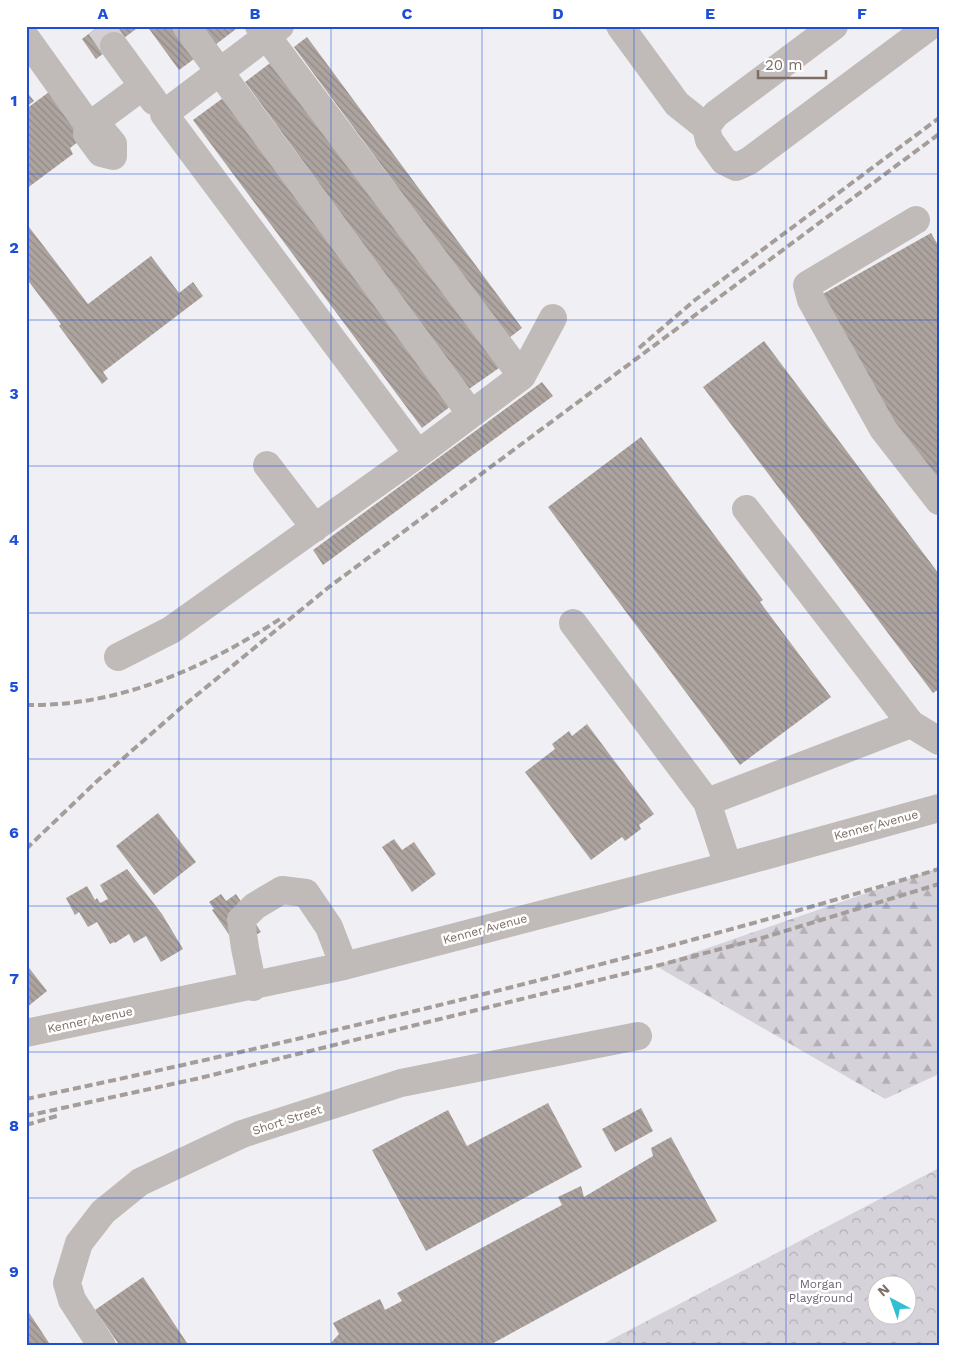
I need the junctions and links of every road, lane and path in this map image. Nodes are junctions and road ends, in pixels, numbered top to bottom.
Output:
1 (186, 26) edge
2 (620, 26) edge
3 (834, 26) edge
4 (930, 26) edge
5 (269, 30) edge
6 (26, 38) edge
7 (114, 46) tunnel mouth
8 (220, 72) junction
9 (143, 86) junction
10 (164, 114) junction
11 (706, 127) junction
12 (916, 220) dead end
13 (553, 318) dead end
14 (522, 376) junction
15 (472, 414) junction
16 (418, 454) junction
17 (267, 464) dead end
18 (939, 501) edge
19 (746, 509) dead end
20 (315, 528) junction
21 (573, 622) dead end
22 (118, 657) dead end
23 (910, 724) junction
24 (939, 742) edge
25 (707, 802) junction
26 (939, 808) edge
27 (728, 866) junction
28 (344, 966) junction
29 (253, 987) junction
30 (26, 1033) edge
31 (638, 1036) dead end
32 (102, 1346) edge

1 - 8 street
2 - 11 street
3 - 11 street
4 - 11 street
5 - 8 street
5 - 14 street
6 - 9 street
7 - 9 street
8 - 10 street
8 - 15 street
9 - 10 street
10 - 16 street
12 - 18 street
13 - 14 street
14 - 15 street
15 - 16 street
16 - 20 street
17 - 20 street
19 - 23 street
20 - 22 street
21 - 25 street
23 - 24 street
23 - 25 street
25 - 27 street
26 - 27 street, Kenner Avenue
27 - 28 street, Kenner Avenue
28 - 29 street, Kenner Avenue
28 - 29 street
29 - 30 street, Kenner Avenue
31 - 32 street, Short Street

